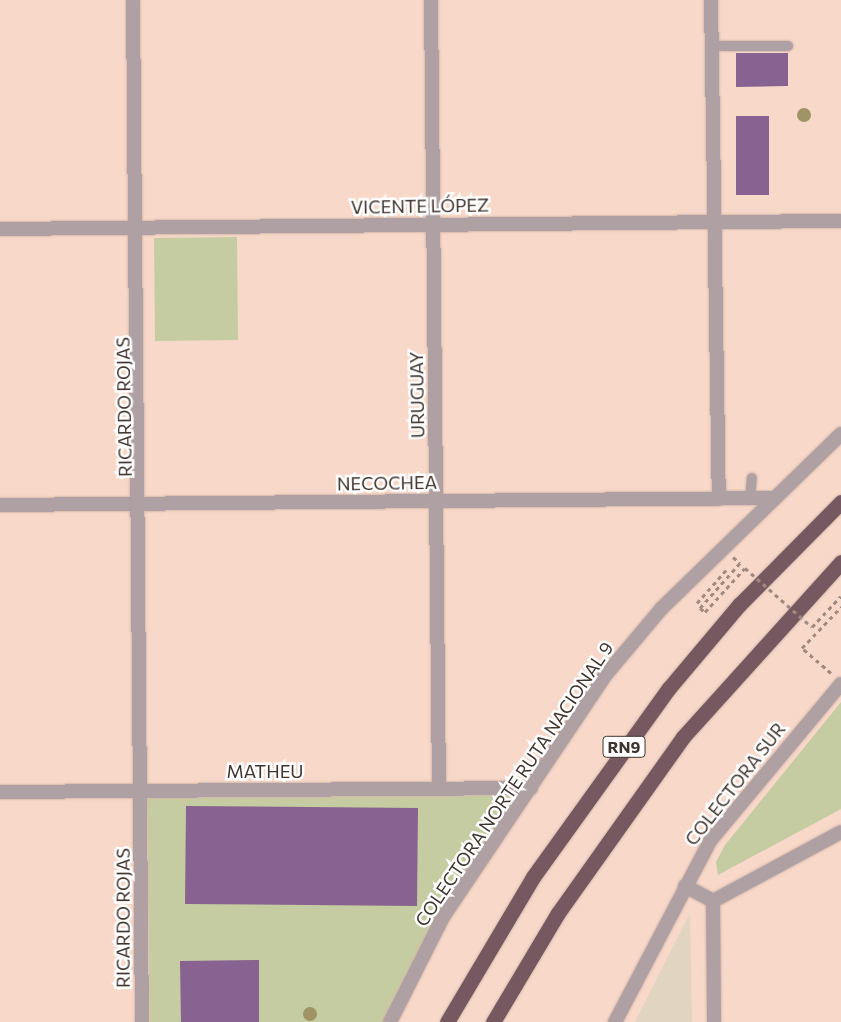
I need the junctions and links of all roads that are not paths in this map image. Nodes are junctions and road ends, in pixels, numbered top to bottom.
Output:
1 (133, 0) edge
2 (139, 0) edge
3 (431, 0) edge
4 (711, 0) edge
5 (712, 46) junction
6 (788, 46) dead end
7 (841, 221) edge
8 (714, 222) junction
9 (434, 225) junction
10 (138, 228) junction
11 (0, 229) edge
12 (841, 434) edge
13 (752, 478) dead end
14 (750, 498) junction
15 (774, 498) junction
16 (719, 499) junction
17 (436, 501) junction
18 (841, 502) edge
19 (140, 504) junction
20 (0, 505) edge
21 (841, 562) edge
22 (838, 680) edge
23 (531, 788) junction
24 (439, 789) junction
25 (143, 791) junction
26 (0, 792) edge
27 (841, 832) edge
28 (685, 886) junction
29 (713, 901) junction
30 (142, 1022) edge
31 (390, 1022) edge
32 (447, 1022) edge
33 (493, 1022) edge
34 (615, 1022) edge
35 (714, 1022) edge

1 - 10 street, RICARDO ROJAS
2 - 10 street, RICARDO ROJAS
3 - 9 street, URUGUAY
4 - 5 street
5 - 6 lane
5 - 8 street
7 - 8 street, VICENTE LÓPEZ
8 - 9 street, VICENTE LÓPEZ
8 - 16 street
9 - 10 street, VICENTE LÓPEZ
9 - 17 street, URUGUAY
10 - 11 street, VICENTE LÓPEZ
10 - 19 street, RICARDO ROJAS
12 - 15 street, COLECTORA NORTE RUTA NACIONAL 9
13 - 14 lane
14 - 15 street, NECOCHEA
14 - 16 street, NECOCHEA
15 - 23 street, COLECTORA NORTE RUTA NACIONAL 9
16 - 17 street, NECOCHEA
17 - 19 street, NECOCHEA
17 - 24 street, URUGUAY
18 - 32 highway, RN9
19 - 20 street, NECOCHEA
19 - 25 street, RICARDO ROJAS
21 - 33 highway, RN9
22 - 28 street, COLECTORA SUR
23 - 24 street, MATHEU
23 - 31 street, COLECTORA NORTE RUTA NACIONAL 9
24 - 25 street, MATHEU
25 - 26 street, MATHEU
25 - 30 street, RICARDO ROJAS
27 - 29 street
28 - 29 street
28 - 34 street, COLECTORA SUR
29 - 35 street

